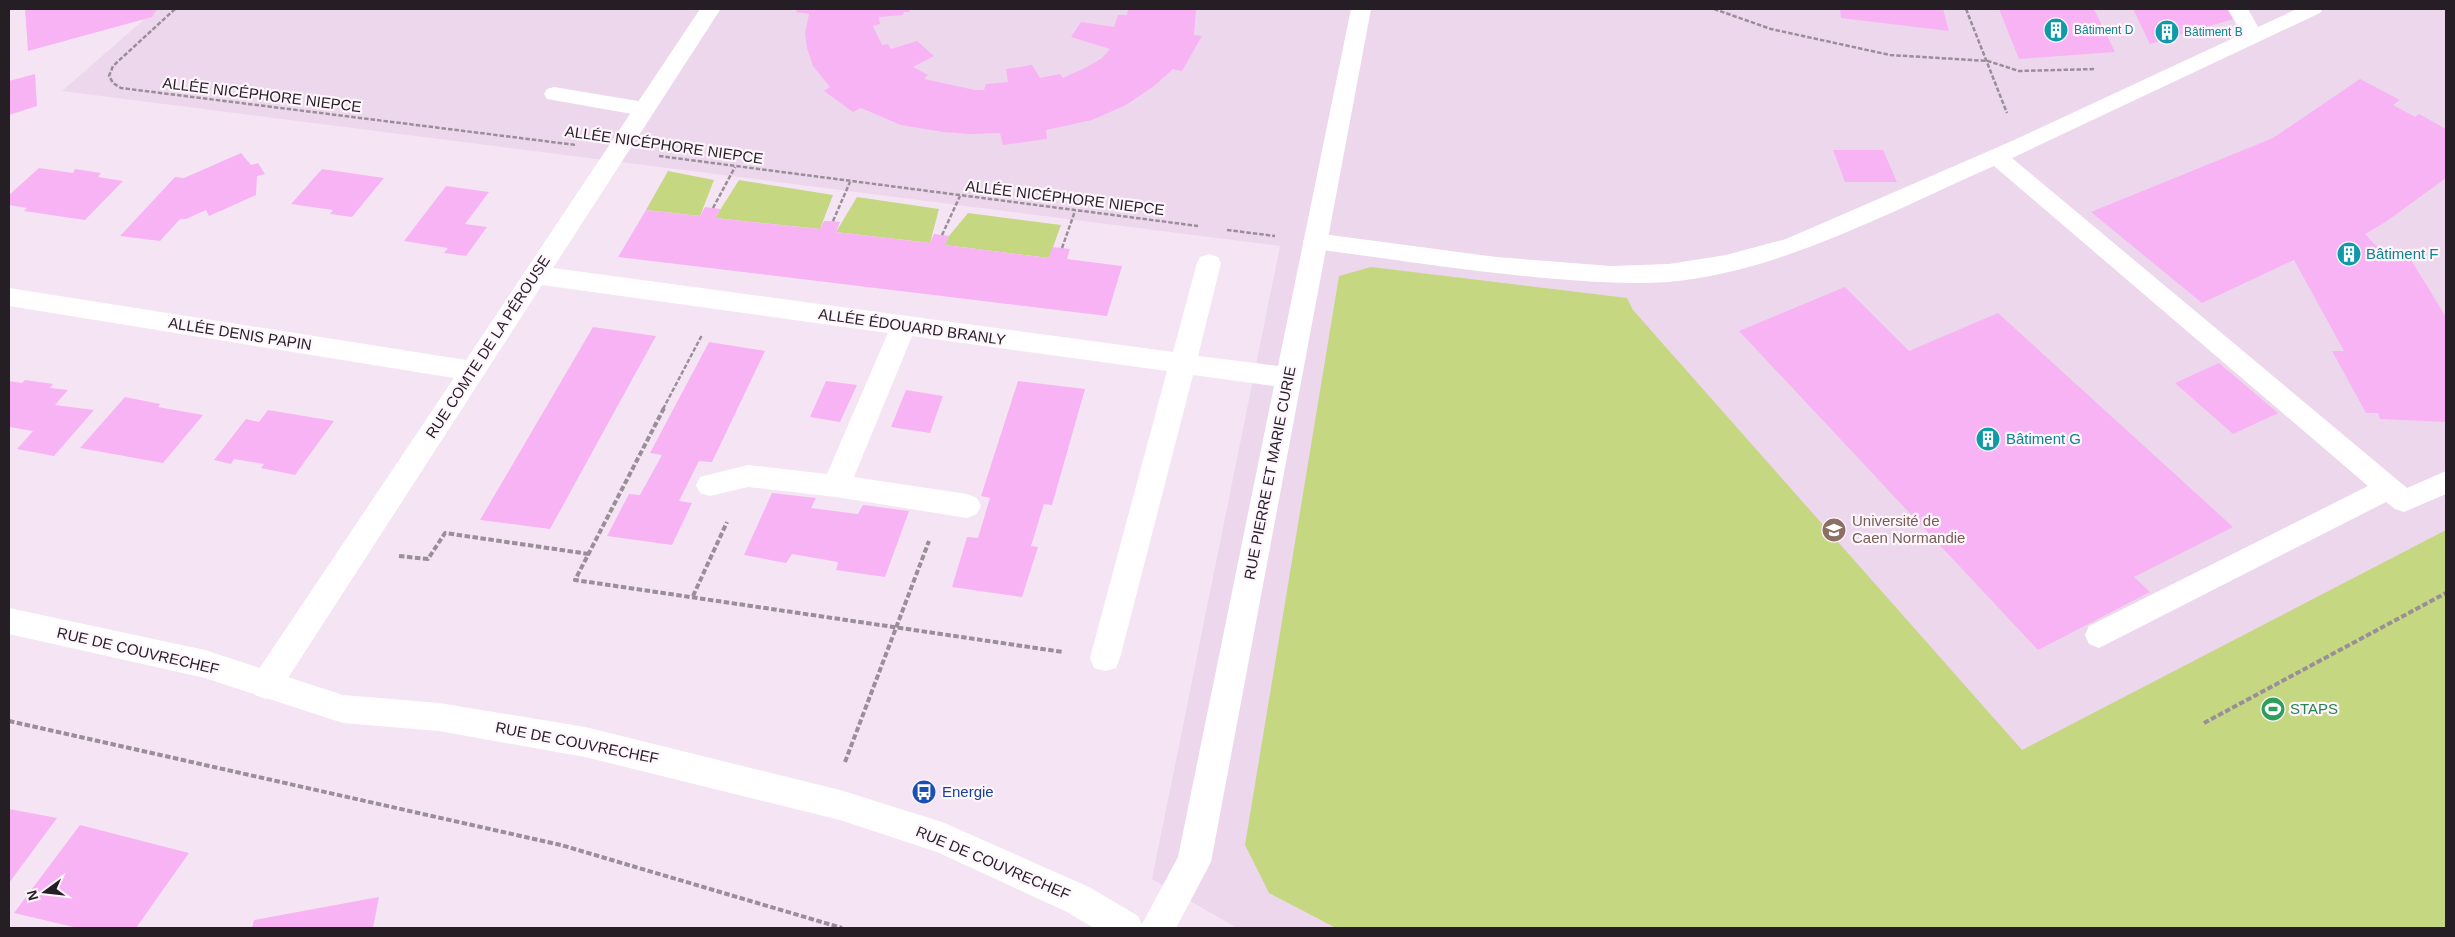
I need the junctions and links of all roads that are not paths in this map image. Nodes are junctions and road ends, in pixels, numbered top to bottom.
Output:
1 (715, 9) edge
2 (1361, 9) edge
3 (2238, 9) edge
4 (2313, 9) edge
5 (2253, 35) junction
6 (554, 94) dead end
7 (644, 109) junction
8 (1996, 156) junction
9 (1315, 241) junction
10 (1209, 263) dead end
11 (535, 275) junction
12 (9, 298) edge
13 (904, 326) junction
14 (1182, 364) junction
15 (472, 371) junction
16 (1289, 378) junction
17 (2446, 482) edge
18 (710, 486) dead end
19 (836, 486) junction
20 (2389, 488) junction
21 (955, 505) road end
22 (9, 621) edge
23 (2099, 635) dead end
24 (1105, 658) road end
25 (266, 685) junction
26 (1126, 928) edge
27 (1157, 928) edge

1 - 7 street, RUE COMTE DE LA PÉROUSE
2 - 9 street, RUE PIERRE ET MARIE CURIE
3 - 5 lane
4 - 5 lane
5 - 8 lane
6 - 7 lane
7 - 11 street, RUE COMTE DE LA PÉROUSE
8 - 9 lane
8 - 20 lane
9 - 16 street, RUE PIERRE ET MARIE CURIE
10 - 14 street
11 - 13 street, ALLÉE ÉDOUARD BRANLY
11 - 15 street, RUE COMTE DE LA PÉROUSE
12 - 15 street, ALLÉE DENIS PAPIN
13 - 14 street, ALLÉE ÉDOUARD BRANLY
13 - 19 street
14 - 16 street, ALLÉE ÉDOUARD BRANLY
14 - 24 street
15 - 25 street, RUE COMTE DE LA PÉROUSE
16 - 27 street, RUE PIERRE ET MARIE CURIE
17 - 20 lane
18 - 19 street
19 - 21 street
20 - 23 lane
22 - 25 street, RUE DE COUVRECHEF
25 - 26 street, RUE DE COUVRECHEF

